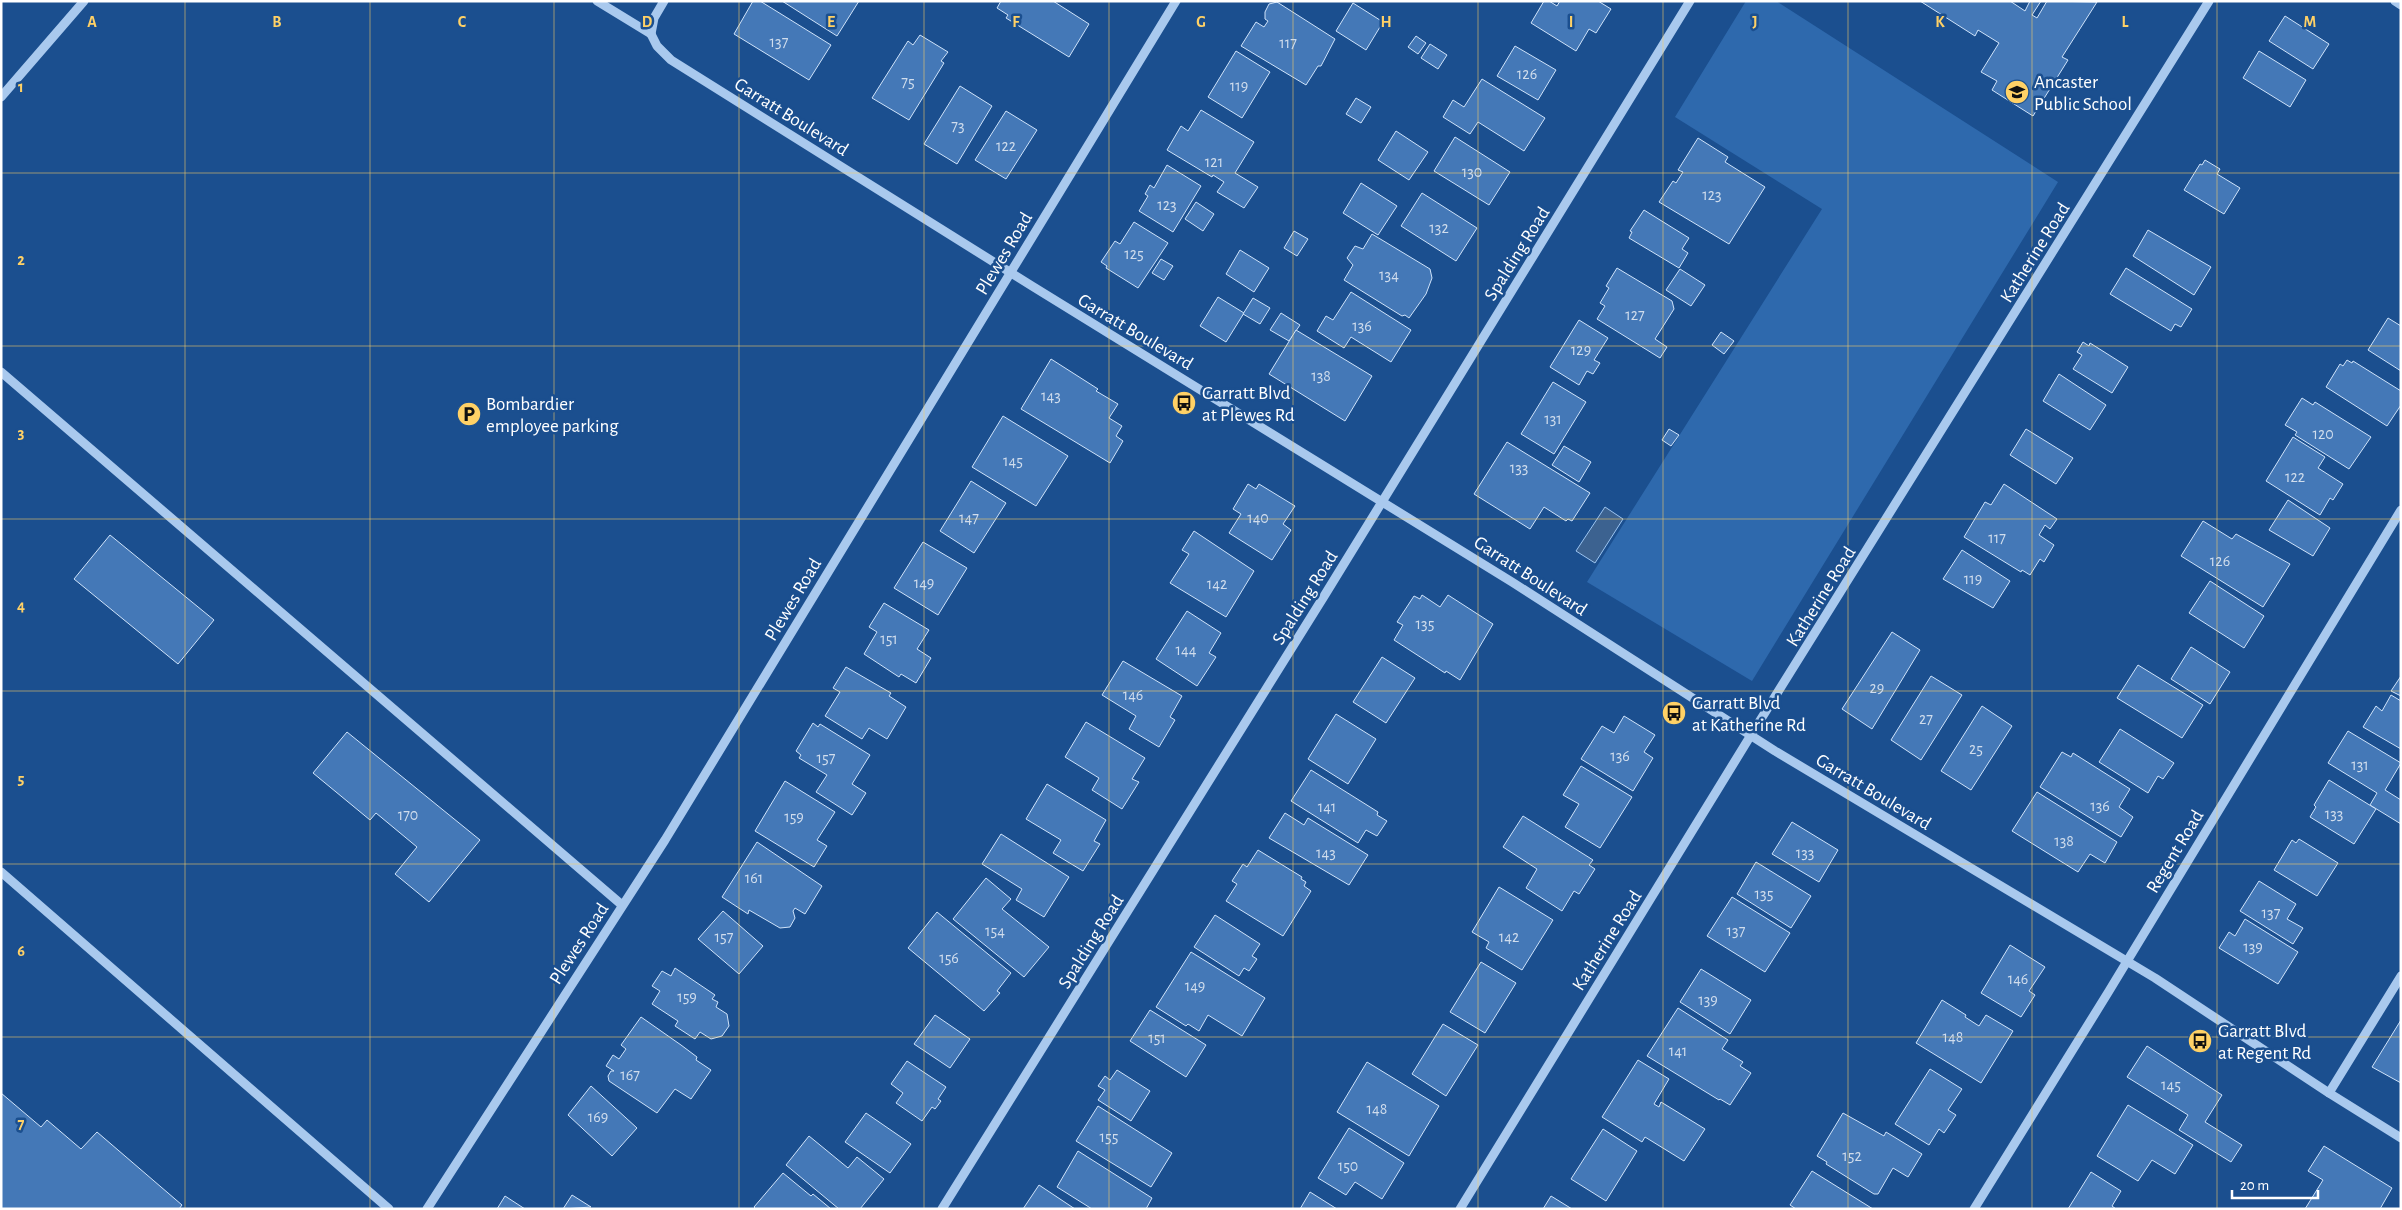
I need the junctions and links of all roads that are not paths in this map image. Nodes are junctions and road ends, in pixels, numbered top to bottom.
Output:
1 (84, 1) edge
2 (597, 1) edge
3 (664, 1) edge
4 (1176, 1) edge
5 (1690, 1) edge
6 (2208, 1) edge
7 (2395, 1) edge
8 (2401, 5) edge
9 (651, 34) junction
10 (1, 96) edge
11 (1011, 272) junction
12 (1, 372) edge
13 (1381, 501) junction
14 (2401, 510) edge
15 (1751, 735) junction
16 (1, 872) edge
17 (622, 905) junction
18 (2126, 961) junction
19 (2401, 976) edge
20 (2329, 1093) junction
21 (2401, 1138) edge
22 (389, 1209) edge
23 (427, 1209) edge
24 (942, 1209) edge
25 (1460, 1209) edge
26 (1974, 1209) edge

1 - 10 street
2 - 9 street
3 - 9 street
4 - 11 street, Plewes Road
5 - 13 street, Spalding Road
6 - 15 street, Katherine Road
7 - 8 street
9 - 11 street, Garratt Boulevard
11 - 13 street, Garratt Boulevard
11 - 17 street, Plewes Road
12 - 17 street
13 - 15 street, Garratt Boulevard
13 - 24 street, Spalding Road
14 - 18 street, Regent Road
15 - 18 street, Garratt Boulevard
15 - 25 street, Katherine Road
16 - 22 street
17 - 23 street, Plewes Road
18 - 20 street, Garratt Boulevard
18 - 26 street, Regent Road
19 - 20 street
20 - 21 street, Garratt Boulevard

